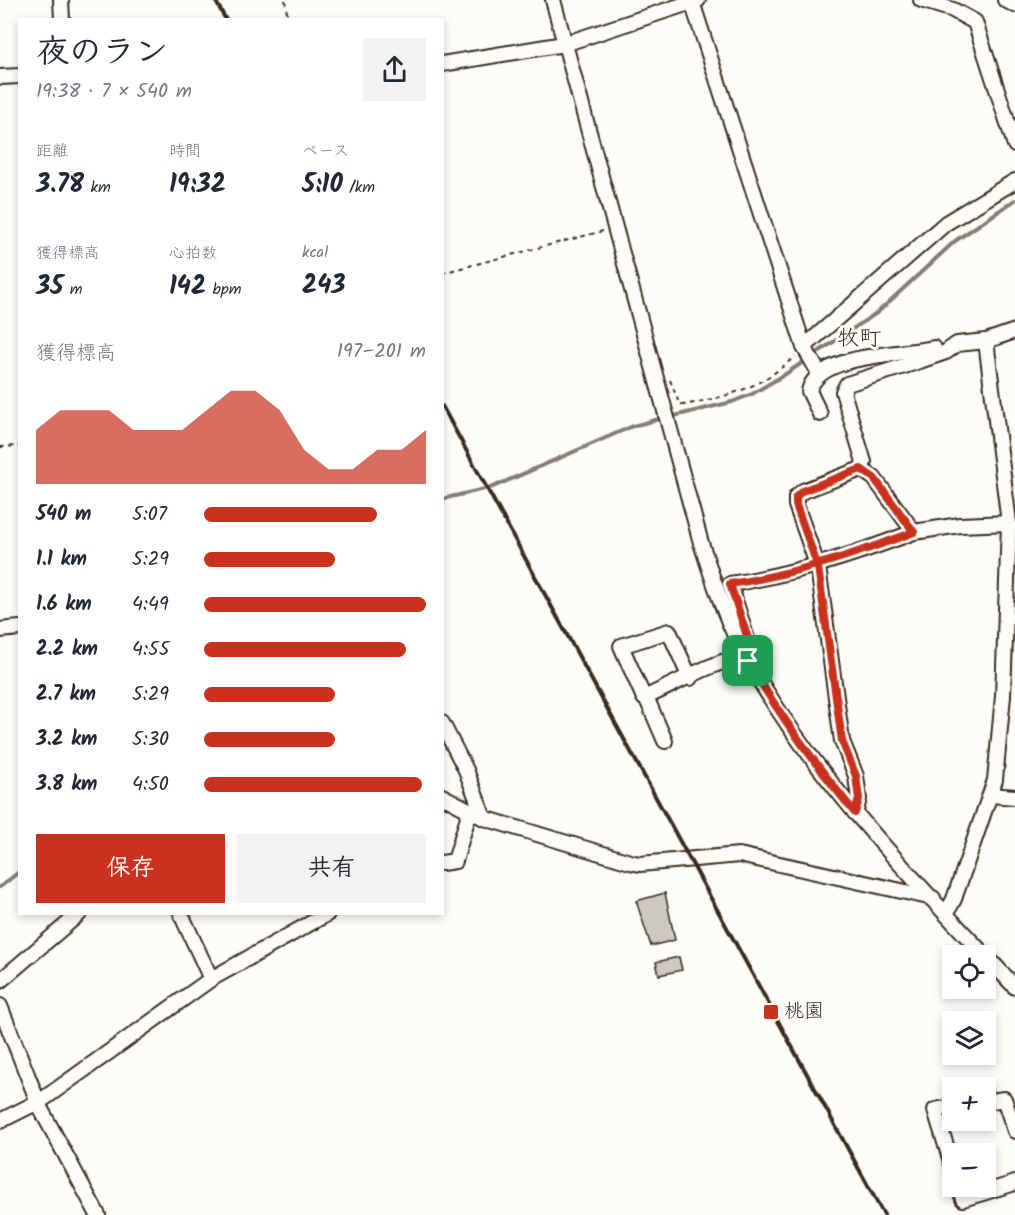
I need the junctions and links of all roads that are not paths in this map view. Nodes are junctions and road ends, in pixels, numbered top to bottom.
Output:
1 (60, 0) edge
2 (553, 0) edge
3 (921, 0) edge
4 (1005, 0) edge
5 (695, 1) edge
6 (1015, 5) edge
7 (62, 18) edge
8 (564, 44) junction
9 (444, 64) edge
10 (18, 76) edge
11 (0, 77) edge
12 (1015, 145) edge
13 (1015, 181) edge
14 (1015, 332) edge
15 (986, 341) junction
16 (957, 344) junction
17 (805, 349) junction
18 (818, 371) junction
19 (820, 414) dead end
20 (1015, 458) edge
21 (1000, 459) junction
22 (861, 469) junction
23 (1009, 523) junction
24 (914, 532) junction
25 (818, 567) junction
26 (18, 628) edge
27 (0, 630) edge
28 (747, 659) junction
29 (690, 678) junction
30 (646, 697) junction
31 (1009, 699) edge
32 (444, 727) edge
33 (665, 741) dead end
34 (991, 795) junction
35 (444, 797) edge
36 (1015, 797) edge
37 (470, 810) junction
38 (855, 813) junction
39 (484, 818) junction
40 (444, 863) edge
41 (933, 898) junction
42 (946, 914) junction
43 (78, 915) edge
44 (181, 915) edge
45 (325, 915) edge
46 (975, 945) edge
47 (996, 964) edge
48 (1009, 973) edge
49 (211, 979) junction
50 (0, 981) edge
51 (1015, 987) edge
52 (0, 1006) edge
53 (996, 1100) edge
54 (38, 1102) junction
55 (942, 1109) edge
56 (0, 1120) edge
57 (1015, 1131) edge
58 (945, 1143) edge
59 (1015, 1183) edge
60 (996, 1189) edge
61 (98, 1215) edge

1 - 7 street
2 - 8 street
3 - 12 street
4 - 6 street
5 - 8 street
5 - 17 street
8 - 9 street
8 - 28 street
10 - 11 street
13 - 17 street
14 - 15 street
15 - 16 street
15 - 21 street
16 - 18 street
16 - 22 street
17 - 18 street
18 - 19 street
20 - 21 street
21 - 23 street
22 - 24 street
22 - 25 street
23 - 24 street
23 - 31 street
24 - 25 street
25 - 28 street
25 - 38 street
26 - 27 street
28 - 29 street
28 - 38 street
29 - 30 street
29 - 30 street
30 - 33 street
31 - 34 street
32 - 39 street
34 - 36 street
34 - 42 street
35 - 37 street
37 - 39 street
37 - 40 street
38 - 41 street
39 - 41 street
41 - 42 street
42 - 46 street
43 - 50 street
44 - 49 street
45 - 49 street
47 - 48 street
48 - 51 street
49 - 54 street
52 - 54 street
53 - 57 street
54 - 56 street
54 - 61 street
55 - 58 street
59 - 60 street

